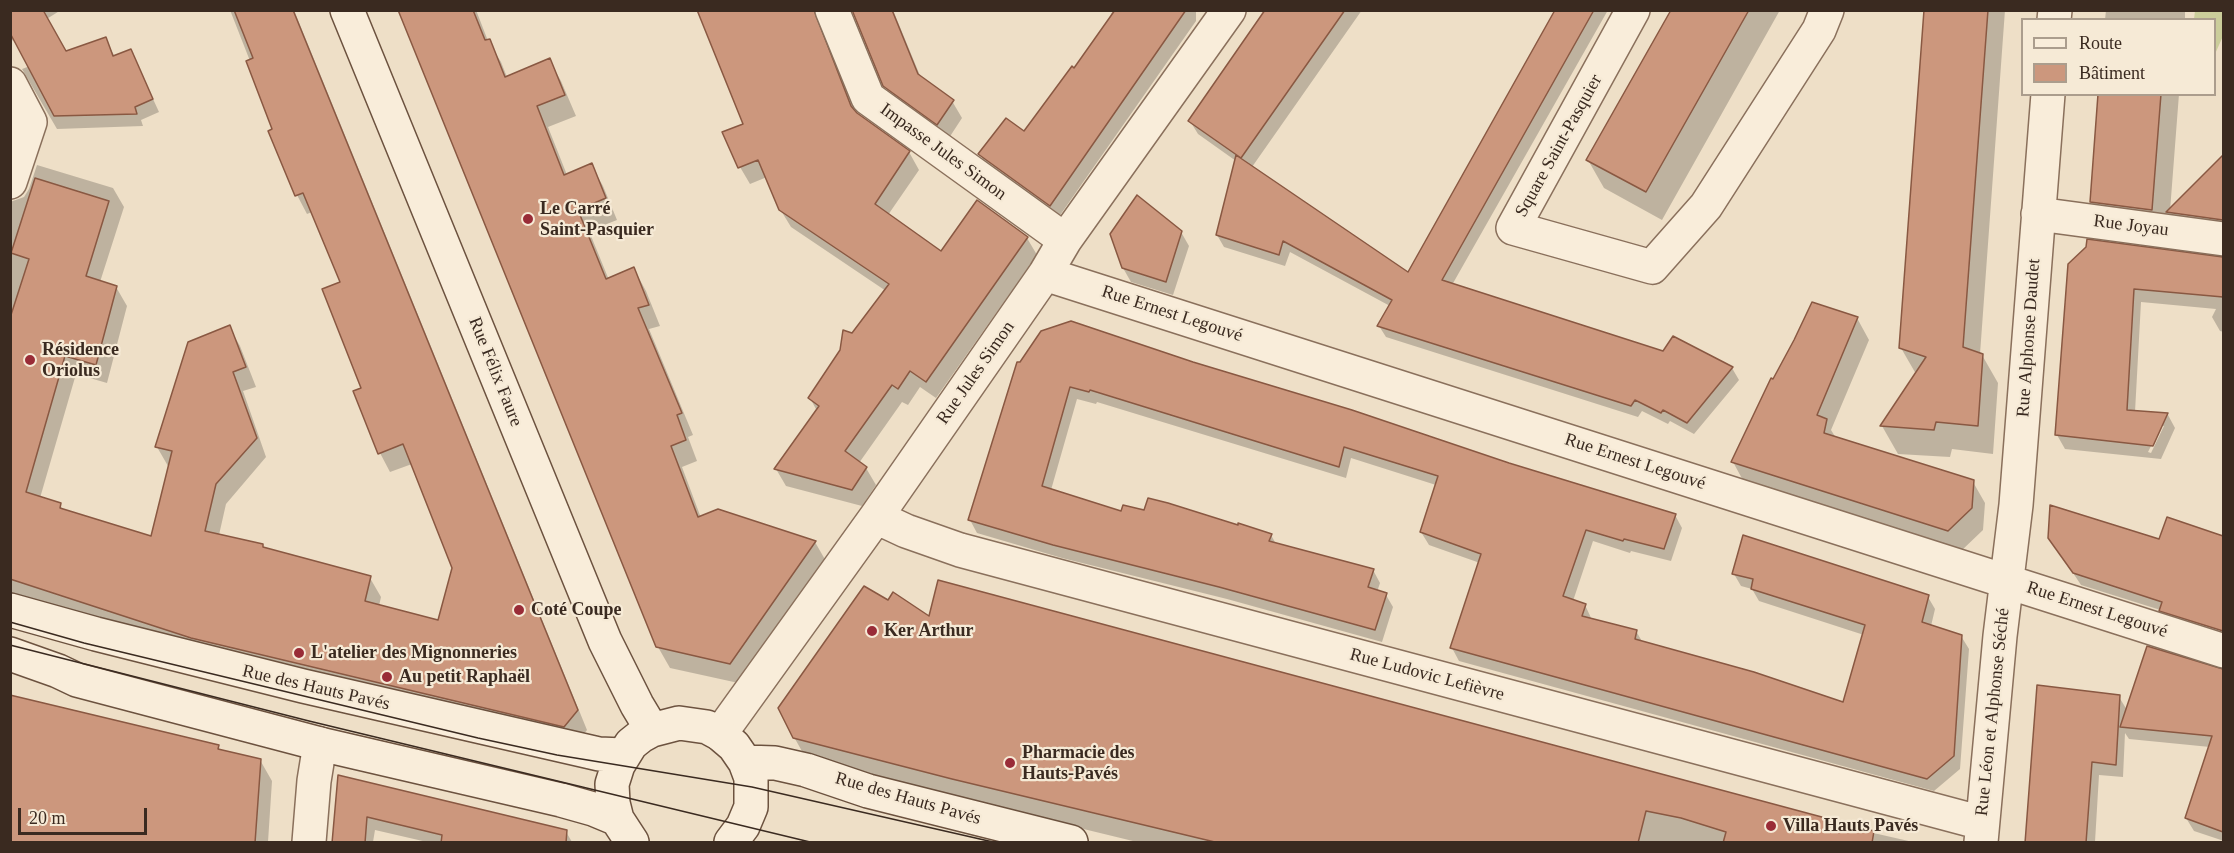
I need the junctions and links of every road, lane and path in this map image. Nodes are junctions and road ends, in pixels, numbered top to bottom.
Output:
1 (346, 10) edge
2 (832, 10) edge
3 (1230, 10) edge
4 (1633, 10) edge
5 (1827, 10) edge
6 (10, 84) edge
7 (2048, 96) edge
8 (10, 183) edge
9 (2038, 214) junction
10 (2223, 239) edge
11 (1065, 240) junction
12 (1045, 274) junction
13 (876, 517) junction
14 (2007, 582) junction
15 (10, 610) edge
16 (2223, 651) edge
17 (10, 654) edge
18 (652, 730) junction
19 (720, 734) junction
20 (320, 744) junction
21 (623, 755) junction
22 (745, 762) junction
23 (624, 831) edge
24 (1981, 833) edge
25 (309, 843) edge
26 (731, 843) edge
27 (1071, 843) edge

1 - 18 street, Rue Félix Faure
2 - 11 street, Impasse Jules Simon
3 - 11 street, Rue Jules Simon
4 - 5 street, Square Saint-Pasquier
6 - 8 street
7 - 9 street, Rue Alphonse Daudet
9 - 10 street, Rue Joyau
9 - 14 street, Rue Alphonse Daudet
11 - 12 street, Rue Jules Simon
12 - 13 street, Rue Jules Simon
12 - 14 street, Rue Ernest Legouvé
13 - 19 street, Rue Jules Simon
13 - 24 street, Rue Ludovic Lefièvre
14 - 16 street, Rue Ernest Legouvé
14 - 24 street, Rue Léon et Alphonse Séché
15 - 21 street, Rue des Hauts Pavés
17 - 20 street
18 - 19 street
18 - 21 street
19 - 22 street
20 - 23 street
20 - 25 street
21 - 23 street
22 - 26 street
22 - 27 street, Rue des Hauts Pavés

